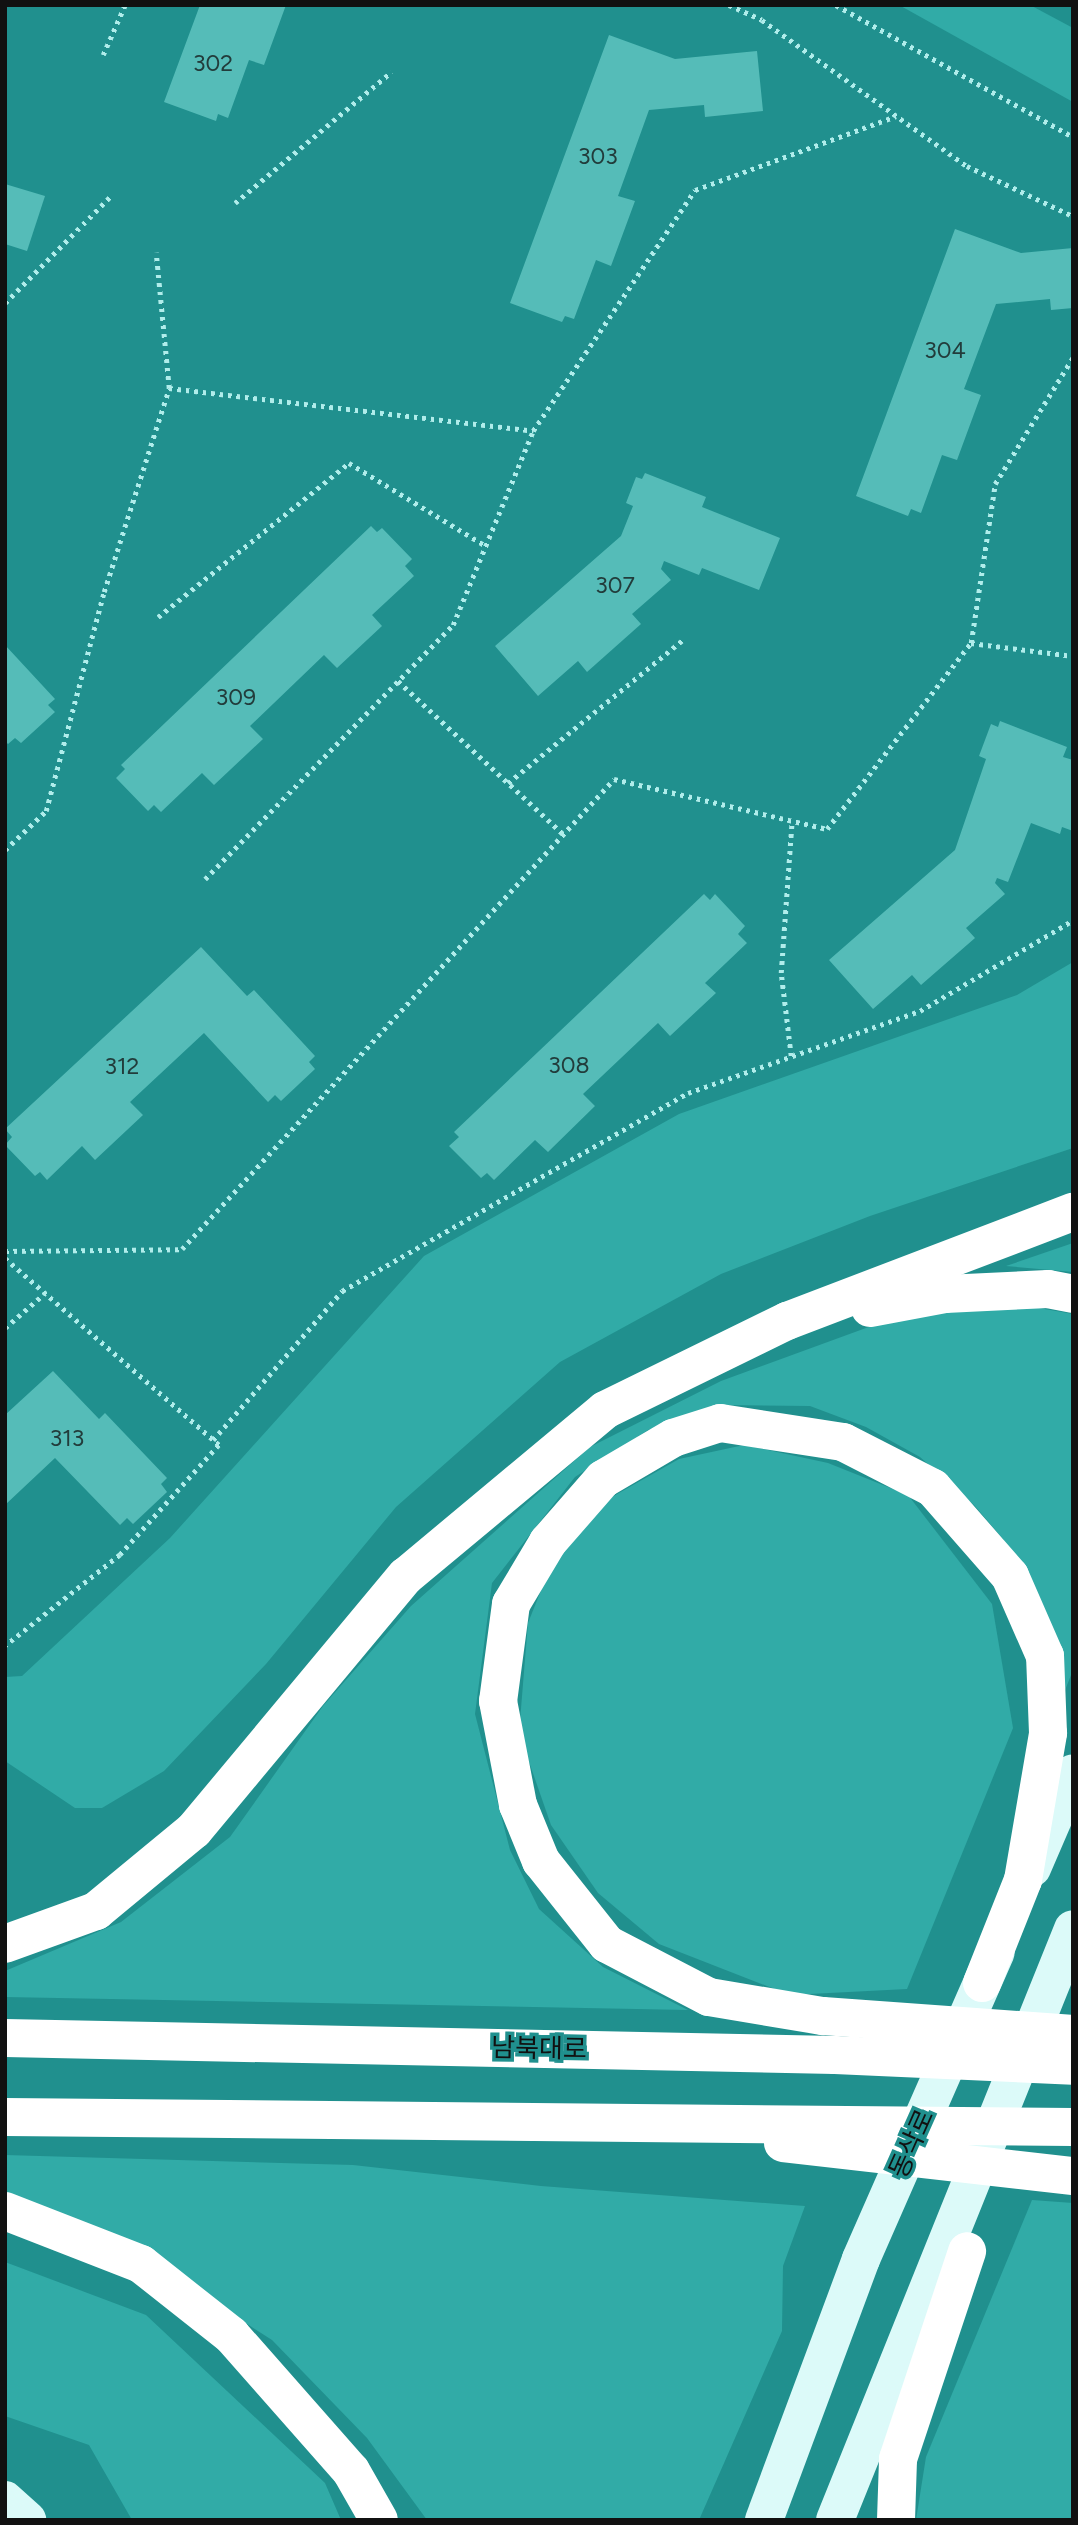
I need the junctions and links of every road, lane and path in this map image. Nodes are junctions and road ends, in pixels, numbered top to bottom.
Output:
1 (125, 5) edge
2 (729, 5) edge
3 (836, 5) edge
4 (103, 55) dead end
5 (391, 72) dead end
6 (896, 116) junction
7 (1073, 137) edge
8 (111, 195) dead end
9 (234, 203) dead end
10 (1073, 216) edge
11 (156, 253) dead end
12 (5, 303) edge
13 (1073, 357) edge
14 (169, 388) junction
15 (533, 431) junction
16 (486, 546) junction
17 (158, 617) dead end
18 (684, 639) dead end
19 (971, 643) junction
20 (1073, 656) edge
21 (398, 681) junction
22 (508, 783) junction
23 (792, 821) junction
24 (563, 834) junction
25 (5, 850) edge
26 (205, 879) dead end
27 (1073, 920) edge
28 (791, 1056) junction
29 (1073, 1212) edge
30 (5, 1251) edge
31 (5, 1258) edge
32 (45, 1293) junction
33 (1073, 1294) edge
34 (787, 1321) junction
35 (5, 1328) edge
36 (213, 1440) junction
37 (5, 1646) edge
38 (1073, 1773) edge
39 (1073, 1929) edge
40 (5, 1944) edge
41 (982, 1983) junction
42 (1073, 2034) edge
43 (5, 2038) edge
44 (1073, 2066) edge
45 (5, 2117) edge
46 (603, 2123) junction
47 (1073, 2127) edge
48 (1073, 2176) edge
49 (5, 2211) edge
50 (955, 2250) junction
51 (5, 2501) edge
52 (27, 2520) edge
53 (379, 2520) edge
54 (764, 2520) edge
55 (835, 2520) edge
56 (896, 2520) edge

1 - 4 path
2 - 6 path
3 - 7 path
5 - 9 path
6 - 10 path
6 - 15 path
8 - 12 path
11 - 14 path
13 - 19 path
14 - 15 path
14 - 25 path
15 - 16 path
16 - 17 path
16 - 21 path
18 - 22 path
19 - 20 path
19 - 23 path
21 - 22 path
21 - 26 path
22 - 24 path
23 - 24 path
23 - 28 path
24 - 30 path
27 - 28 path
28 - 36 path
29 - 34 highway
31 - 32 path
32 - 35 path
32 - 36 path
33 - 34 highway
34 - 40 highway
36 - 37 path
38 - 41 main road, 동삭로
39 - 50 main road
41 - 42 highway
41 - 54 main road, 동삭로
43 - 44 highway, 남북대로
45 - 46 highway
46 - 47 highway
46 - 48 highway
49 - 53 highway
50 - 55 main road
50 - 56 highway
51 - 52 main road

